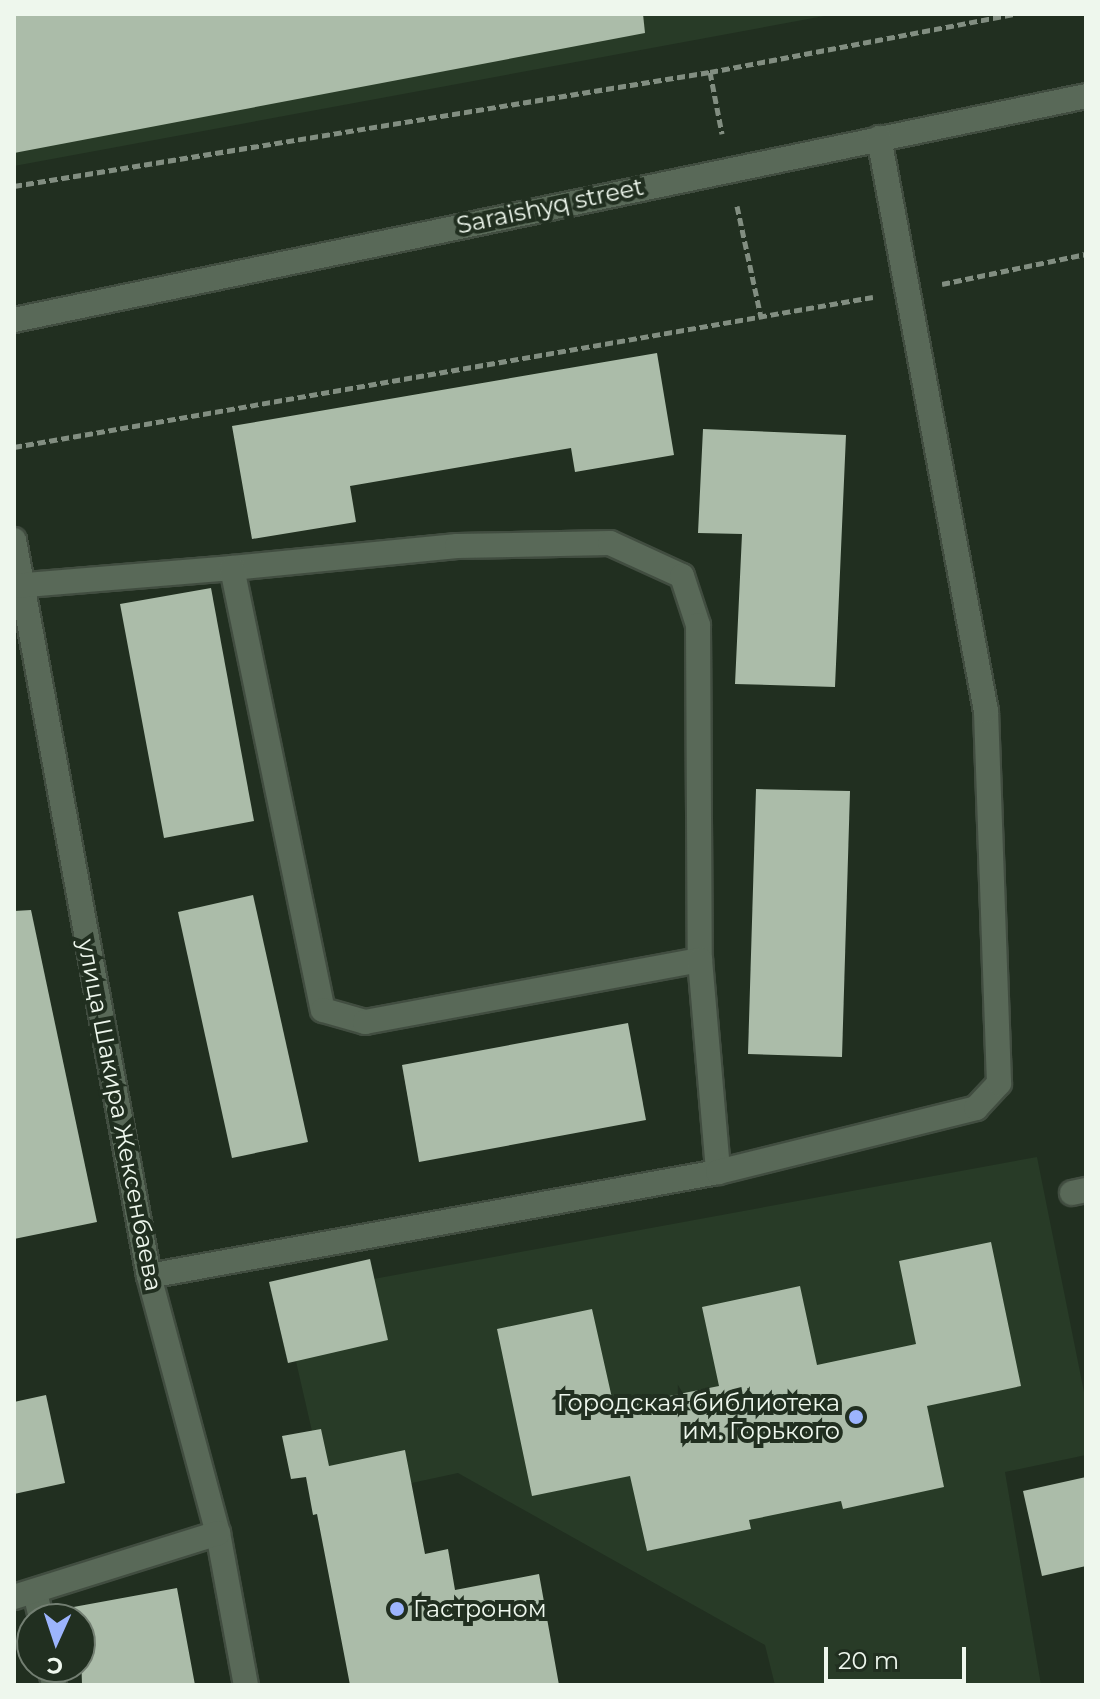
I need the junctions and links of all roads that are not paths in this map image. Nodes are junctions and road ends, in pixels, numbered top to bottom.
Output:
1 (1086, 96) edge
2 (879, 138) junction
3 (14, 320) edge
4 (14, 540) edge
5 (232, 568) junction
6 (18, 585) edge
7 (700, 960) junction
8 (718, 1172) junction
9 (149, 1276) junction
10 (218, 1533) junction
11 (25, 1594) edge
12 (246, 1685) edge

1 - 2 street, Saraishyq street
2 - 3 street, Saraishyq street
2 - 8 street
4 - 6 street, улица Шакира Жексенбаева
5 - 6 street
5 - 7 street
5 - 7 street
6 - 9 street, улица Шакира Жексенбаева
7 - 8 street
8 - 9 street
9 - 10 street, улица Шакира Жексенбаева
10 - 11 street
10 - 12 street, улица Шакира Жексенбаева

